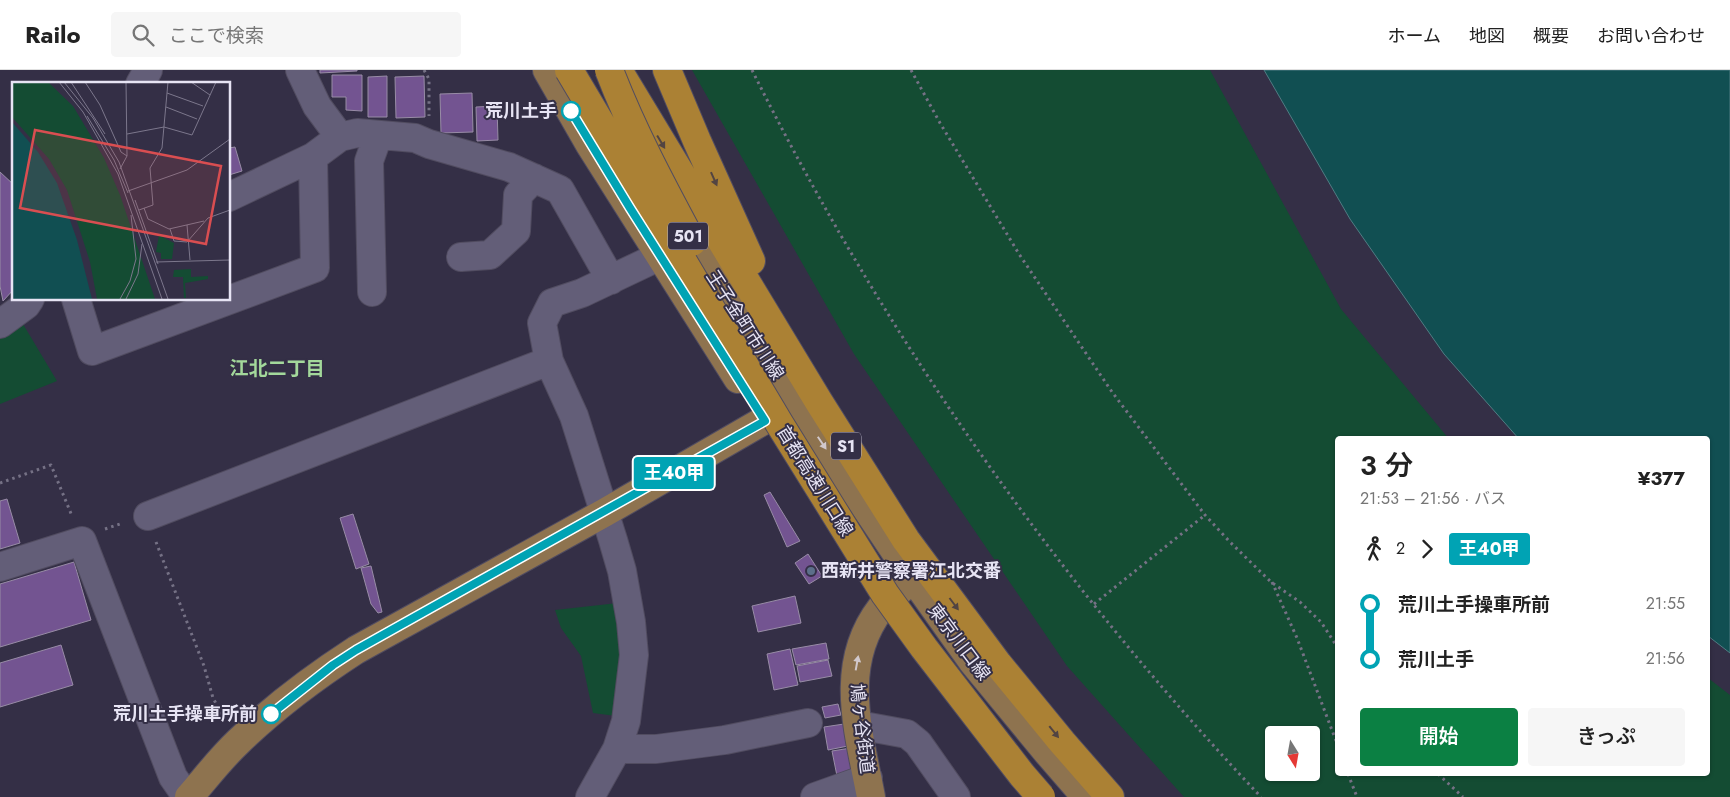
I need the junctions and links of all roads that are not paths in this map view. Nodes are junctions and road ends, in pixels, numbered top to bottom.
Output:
1 (148, 70) edge
2 (300, 70) edge
3 (547, 70) edge
4 (569, 70) edge
5 (581, 70) edge
6 (609, 70) edge
7 (618, 70) edge
8 (667, 70) edge
9 (141, 82) edge
10 (378, 136) junction
11 (340, 137) junction
12 (313, 156) junction
13 (534, 178) junction
14 (230, 197) edge
15 (660, 256) junction
16 (461, 258) dead end
17 (611, 280) junction
18 (372, 292) dead end
19 (29, 300) edge
20 (76, 300) edge
21 (229, 300) edge
22 (230, 300) edge
23 (0, 324) edge
24 (550, 361) junction
25 (794, 403) junction
26 (765, 421) junction
27 (853, 457) junction
28 (604, 513) junction
29 (148, 516) road end
30 (844, 528) junction
31 (0, 567) edge
32 (913, 578) junction
33 (881, 608) junction
34 (808, 723) dead end
35 (858, 726) junction
36 (617, 749) junction
37 (870, 788) edge
38 (188, 797) edge
39 (590, 797) edge
40 (814, 797) edge
41 (956, 797) edge
42 (1025, 797) edge
43 (1041, 797) edge
44 (1086, 797) edge
45 (1110, 797) edge

1 - 9 street
2 - 11 street
3 - 15 main road, 王子金町市川線 / 501
4 - 30 highway, 首都高速川口線 / S1, bridge
5 - 25 main road, 王子金町市川線 / 501
6 - 30 highway, S1, bridge
7 -> 27 highway, S1
8 -> 27 highway, S1
10 - 11 street
10 - 13 street
10 - 18 street
11 - 12 street
12 - 14 street
12 - 22 street
13 - 16 street
13 - 17 street
15 - 17 street
15 - 26 main road, 王子金町市川線 / 501
17 - 24 street
19 - 23 street
20 - 21 street
24 - 28 street
24 - 29 street
25 - 26 main road
25 -> 32 main road, 東京川口線
26 - 28 main road
26 - 33 main road
27 -> 45 highway, S1
28 - 36 street
28 - 38 main road
30 - 43 highway, 首都高速川口線 / S1, bridge
31 - 38 street
32 - 33 main road, 鳩ヶ谷街道
32 - 44 main road, 東京川口線
35 -> 33 main road, 鳩ヶ谷街道
33 - 42 main road
34 - 36 street
35 - 37 main road, 鳩ヶ谷街道
35 - 41 street
36 - 39 street
37 - 40 street

